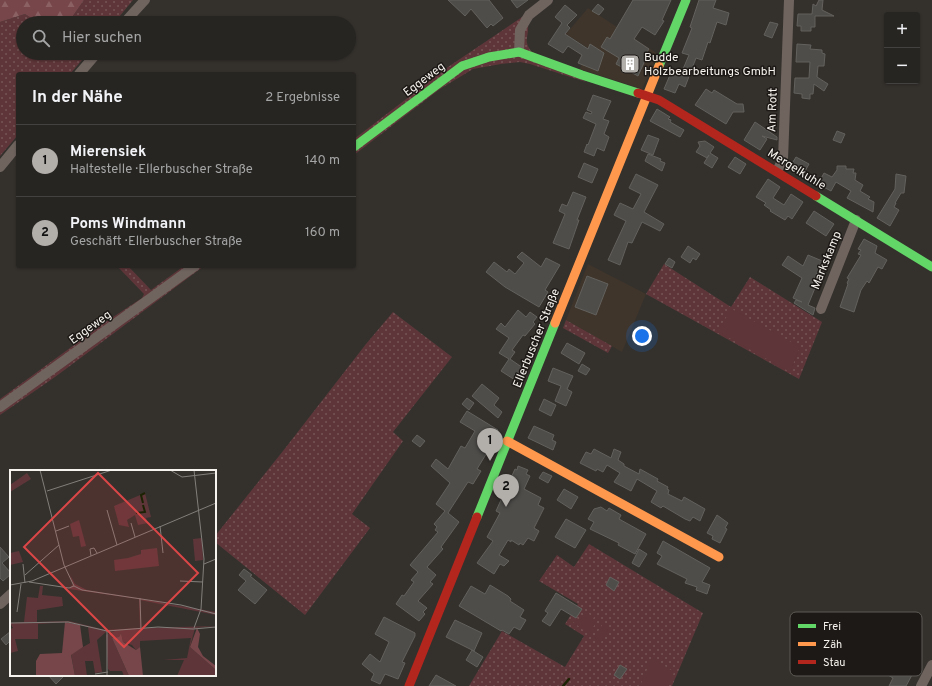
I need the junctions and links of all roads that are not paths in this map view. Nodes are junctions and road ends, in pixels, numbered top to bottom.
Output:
1 (145, 0) edge
2 (548, 0) edge
3 (686, 0) edge
4 (789, 0) edge
5 (130, 16) edge
6 (518, 52) junction
7 (92, 60) edge
8 (81, 72) edge
9 (647, 97) junction
10 (356, 146) edge
11 (16, 147) edge
12 (0, 167) edge
13 (777, 171) junction
14 (856, 220) junction
15 (932, 267) edge
16 (192, 268) edge
17 (821, 309) dead end
18 (0, 407) edge
19 (507, 441) junction
20 (719, 557) dead end
21 (10, 595) edge
22 (0, 604) edge
23 (932, 665) edge
24 (409, 686) edge
25 (921, 686) edge

1 - 5 street
2 - 6 street
3 - 9 street, Ellerbuscher Straße
4 - 13 street, Am Rott
6 - 9 street, Eggeweg
6 - 10 street, Eggeweg
7 - 8 street
9 - 13 street, Mergelkuhle
9 - 19 street, Ellerbuscher Straße
11 - 12 street
13 - 14 street, Mergelkuhle
14 - 15 street, Mergelkuhle
14 - 17 street, Markskamp
16 - 18 street, Eggeweg
19 - 20 street
19 - 24 street, Ellerbuscher Straße
21 - 22 street
23 - 25 street

